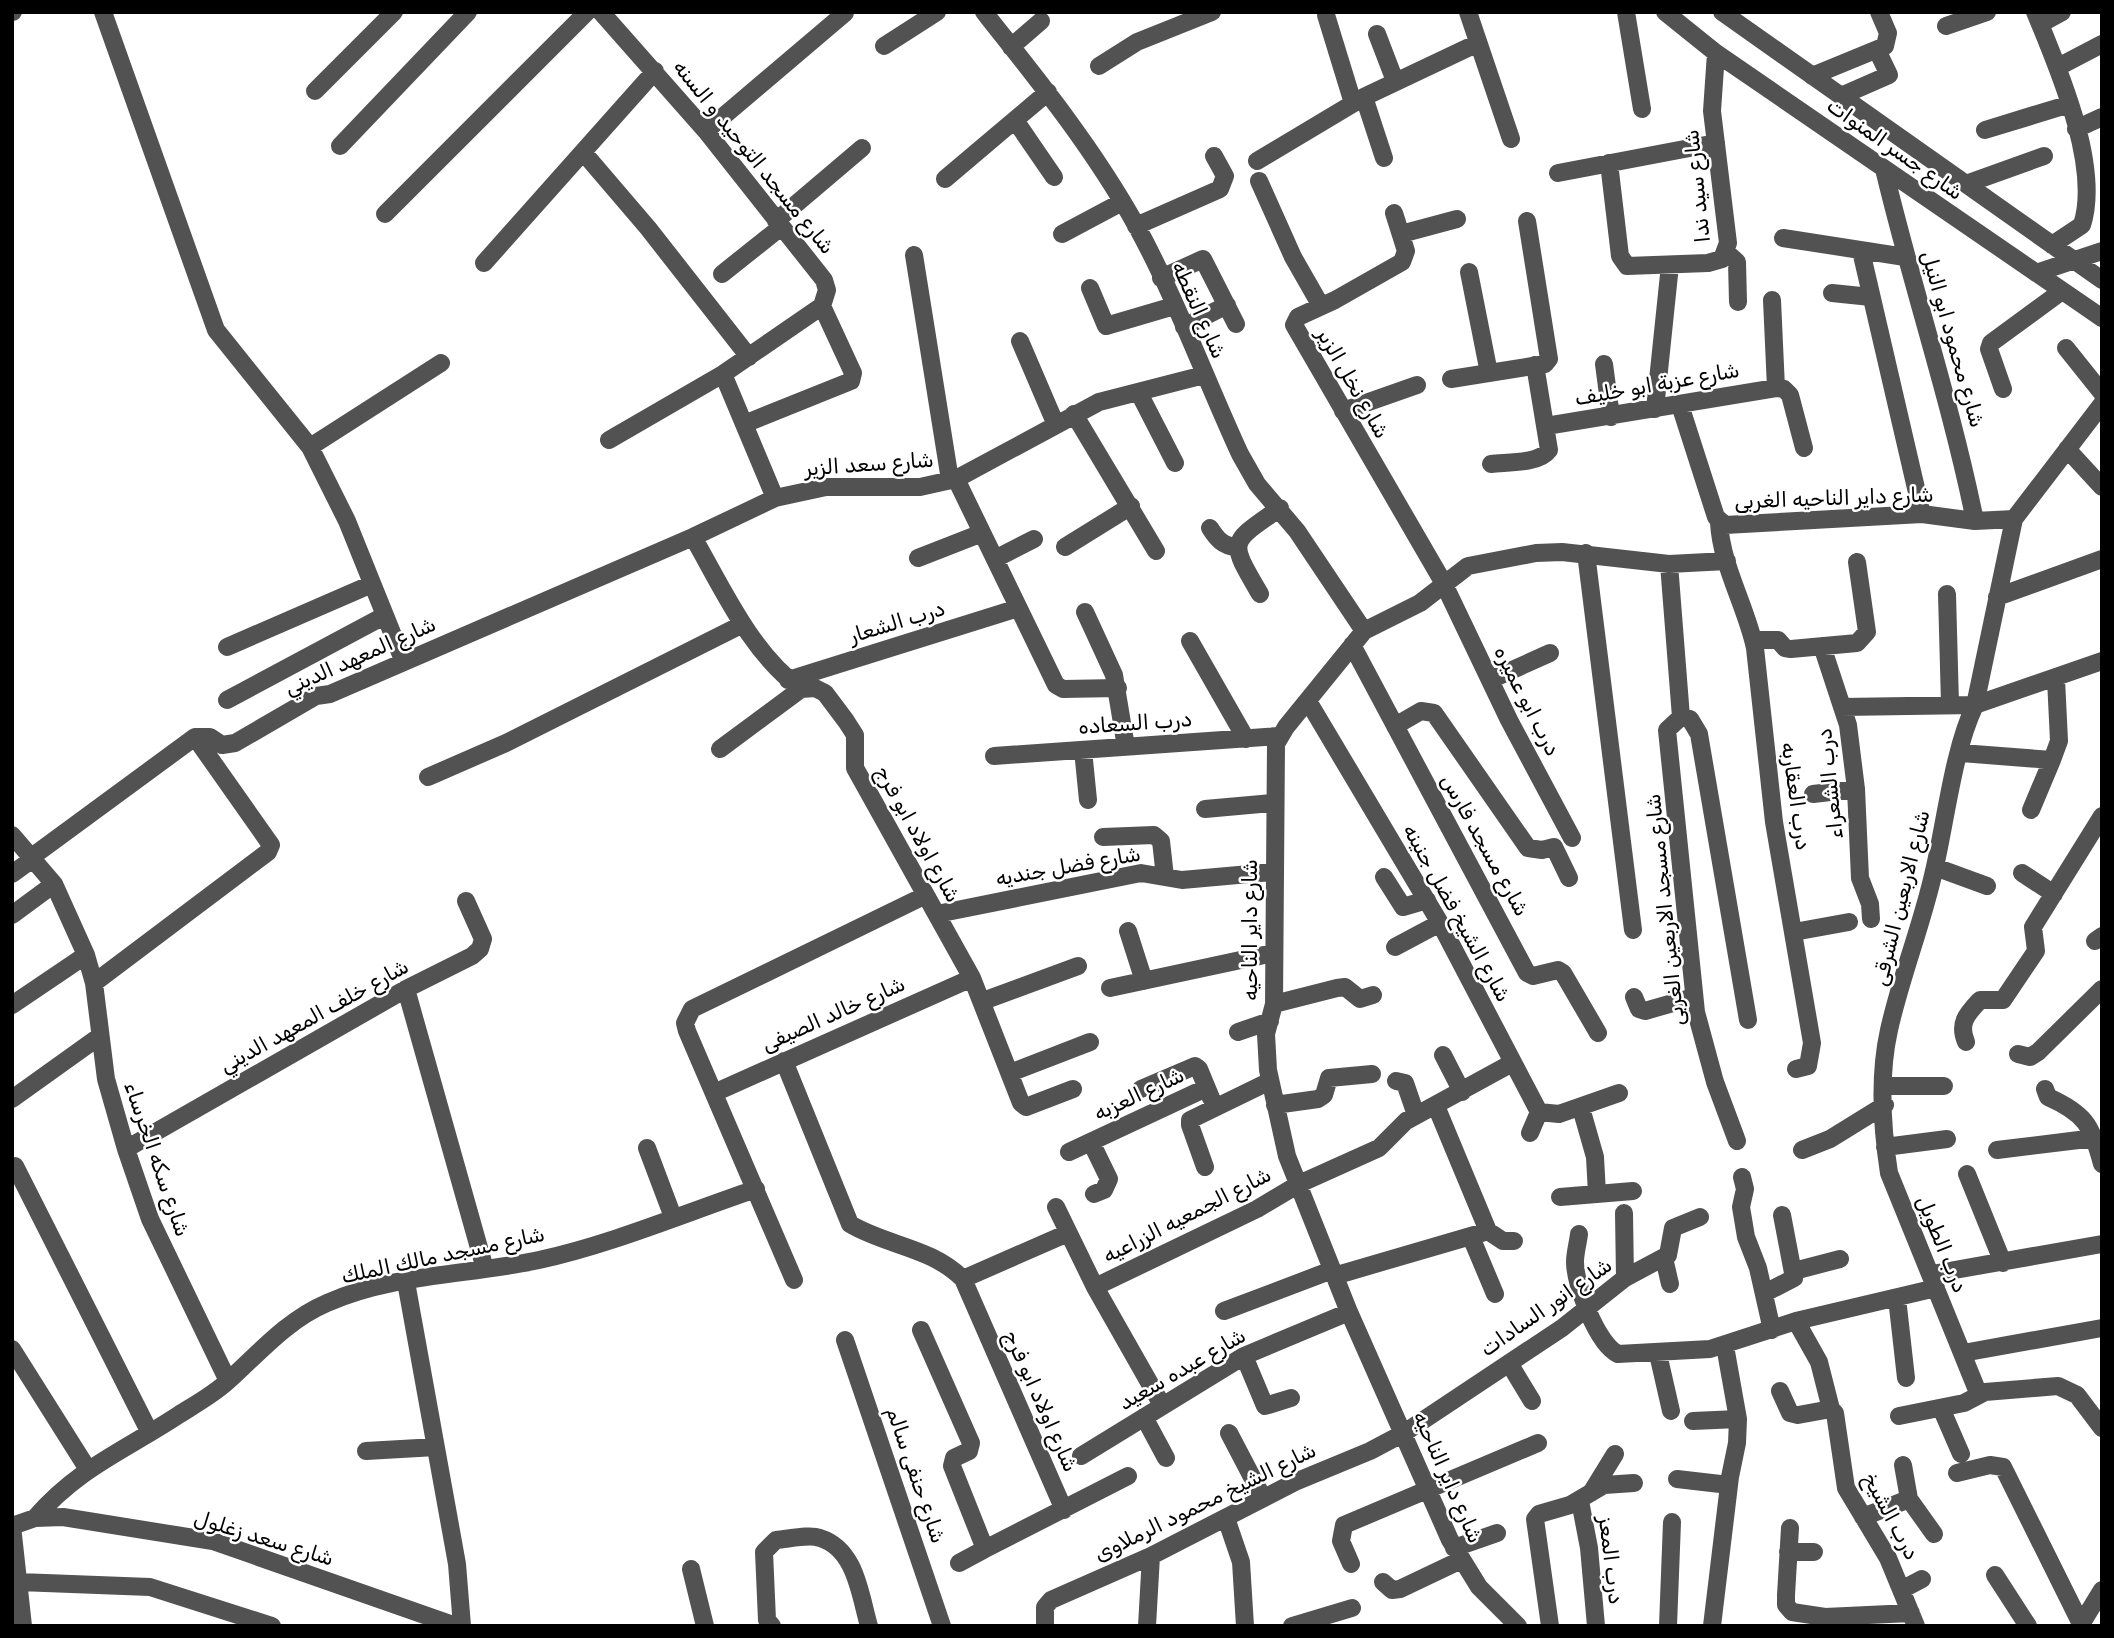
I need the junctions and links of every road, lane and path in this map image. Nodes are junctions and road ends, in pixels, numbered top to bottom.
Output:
1 (103, 12) edge
2 (394, 12) edge
3 (468, 12) edge
4 (587, 12) edge
5 (601, 12) edge
6 (937, 12) edge
7 (984, 12) edge
8 (1212, 12) edge
9 (1468, 12) edge
10 (1626, 12) edge
11 (1665, 12) edge
12 (1722, 12) edge
13 (1878, 12) edge
14 (1987, 12) edge
15 (2062, 12) edge
16 (845, 13) edge
17 (1326, 15) dead end
18 (2038, 18) edge
19 (1041, 21) dead end
20 (1946, 26) dead end
21 (1377, 34) dead end
22 (1478, 43) junction
23 (2102, 44) edge
24 (884, 46) dead end
25 (1011, 47) junction
26 (1877, 50) junction
27 (1717, 53) junction
28 (1099, 66) dead end
29 (2058, 67) junction
30 (655, 71) junction
31 (1812, 76) junction
32 (1395, 81) junction
33 (315, 91) dead end
34 (1048, 92) junction
35 (1842, 96) junction
36 (1359, 100) junction
37 (2070, 104) junction
38 (1642, 109) dead end
39 (2102, 117) edge
40 (1014, 120) junction
41 (2076, 129) junction
42 (1985, 130) dead end
43 (706, 131) junction
44 (1511, 138) dead end
45 (1716, 143) junction
46 (340, 146) dead end
47 (862, 148) dead end
48 (583, 152) junction
49 (1214, 156) dead end
50 (2044, 156) dead end
51 (1384, 158) dead end
52 (1257, 161) dead end
53 (1609, 163) junction
54 (1884, 169) junction
55 (1558, 173) dead end
56 (1054, 177) dead end
57 (945, 179) dead end
58 (1259, 181) dead end
59 (1966, 184) junction
60 (1122, 202) junction
61 (1394, 213) dead end
62 (386, 214) dead end
63 (1457, 219) dead end
64 (1527, 221) dead end
65 (779, 224) junction
66 (1136, 226) junction
67 (1062, 234) dead end
68 (1401, 234) junction
69 (1783, 238) dead end
70 (2052, 245) junction
71 (1861, 251) junction
72 (2102, 251) edge
73 (1727, 253) junction
74 (914, 255) dead end
75 (1905, 257) junction
76 (2074, 261) junction
77 (484, 263) dead end
78 (1670, 265) junction
79 (1469, 272) dead end
80 (2036, 273) junction
81 (722, 274) dead end
82 (1161, 278) junction
83 (2102, 280) edge
84 (1090, 288) dead end
85 (2062, 291) junction
86 (1832, 293) dead end
87 (1871, 297) junction
88 (1772, 300) dead end
89 (1738, 302) dead end
90 (1227, 305) junction
91 (822, 306) junction
92 (1174, 306) junction
93 (1321, 306) junction
94 (2102, 318) edge
95 (1236, 324) dead end
96 (1184, 327) junction
97 (1020, 341) dead end
98 (2066, 348) dead end
99 (749, 357) junction
100 (441, 363) dead end
101 (1604, 364) dead end
102 (1535, 365) junction
103 (1489, 373) junction
104 (723, 374) junction
105 (1204, 375) junction
106 (1451, 379) dead end
107 (1417, 385) dead end
108 (1776, 388) junction
109 (2003, 389) dead end
110 (1139, 393) junction
111 (2102, 393) edge
112 (2102, 404) edge
113 (1680, 405) junction
114 (1655, 409) junction
115 (1343, 411) junction
116 (1074, 414) junction
117 (1611, 417) junction
118 (744, 424) junction
119 (1056, 425) junction
120 (1546, 426) junction
121 (609, 440) dead end
122 (310, 447) junction
123 (1804, 448) dead end
124 (2067, 449) junction
125 (1174, 463) dead end
126 (1491, 464) dead end
127 (953, 480) junction
128 (2102, 487) edge
129 (775, 498) junction
130 (1131, 506) junction
131 (1280, 508) junction
132 (1922, 514) junction
133 (2014, 519) junction
134 (1975, 521) junction
135 (1719, 522) junction
136 (1210, 528) dead end
137 (982, 534) junction
138 (693, 537) junction
139 (1034, 539) dead end
140 (1065, 547) dead end
141 (1236, 547) junction
142 (1156, 551) dead end
143 (1586, 552) junction
144 (918, 558) dead end
145 (995, 559) junction
146 (2102, 559) edge
147 (1727, 561) junction
148 (1857, 562) dead end
149 (1669, 564) junction
150 (1443, 582) junction
151 (372, 584) junction
152 (1260, 594) dead end
153 (1947, 594) dead end
154 (1997, 597) junction
155 (1018, 608) junction
156 (1085, 612) dead end
157 (384, 617) junction
158 (743, 624) junction
159 (1364, 631) junction
160 (1190, 640) dead end
161 (1753, 640) junction
162 (1352, 645) junction
163 (1822, 646) junction
164 (228, 648) dead end
165 (1550, 653) dead end
166 (403, 660) junction
167 (2102, 662) edge
168 (2056, 678) junction
169 (1490, 680) junction
170 (794, 685) junction
171 (1118, 688) junction
172 (227, 700) dead end
173 (1308, 701) junction
174 (1950, 704) junction
175 (1975, 705) junction
176 (1842, 707) junction
177 (1681, 718) junction
178 (1395, 726) junction
179 (1279, 736) junction
180 (195, 737) junction
181 (1246, 739) junction
182 (1126, 747) junction
183 (720, 749) dead end
184 (1083, 750) junction
185 (1961, 753) junction
186 (994, 756) dead end
187 (2052, 760) junction
188 (428, 777) dead end
189 (1856, 789) junction
190 (1813, 794) dead end
191 (1088, 800) dead end
192 (1273, 803) junction
193 (1205, 809) dead end
194 (2031, 810) dead end
195 (2102, 816) edge
196 (12, 835) edge
197 (1104, 837) dead end
198 (1572, 838) dead end
199 (33, 857) junction
200 (1935, 867) junction
201 (1273, 872) junction
202 (2022, 873) dead end
203 (12, 874) edge
204 (1165, 877) junction
205 (1384, 877) dead end
206 (1569, 877) dead end
207 (54, 884) junction
208 (1987, 886) dead end
209 (2054, 894) junction
210 (924, 896) junction
211 (1427, 900) junction
212 (466, 901) dead end
213 (937, 914) junction
214 (12, 915) edge
215 (1871, 919) dead end
216 (1849, 922) dead end
217 (1440, 923) junction
218 (1633, 930) dead end
219 (1128, 931) dead end
220 (1794, 932) junction
221 (1395, 947) dead end
222 (1273, 953) junction
223 (86, 955) junction
224 (1078, 967) dead end
225 (972, 978) junction
226 (1144, 981) junction
227 (94, 983) junction
228 (1110, 988) dead end
229 (406, 989) junction
230 (2102, 989) edge
231 (1373, 995) dead end
232 (1694, 997) junction
233 (1634, 998) dead end
234 (983, 1001) junction
235 (12, 1005) edge
236 (1272, 1013) junction
237 (1748, 1020) dead end
238 (1238, 1032) dead end
239 (1598, 1033) dead end
240 (100, 1036) junction
241 (1090, 1042) dead end
242 (1966, 1042) dead end
243 (2018, 1054) dead end
244 (1443, 1055) dead end
245 (784, 1061) junction
246 (1512, 1063) junction
247 (1796, 1069) dead end
248 (1010, 1073) junction
249 (1372, 1074) dead end
250 (1270, 1081) junction
251 (1396, 1081) dead end
252 (1884, 1086) junction
253 (1944, 1086) dead end
254 (1073, 1088) dead end
255 (1140, 1088) dead end
256 (1206, 1088) junction
257 (2045, 1089) dead end
258 (1462, 1092) junction
259 (714, 1093) junction
260 (1619, 1093) dead end
261 (12, 1099) edge
262 (1275, 1105) junction
263 (1885, 1105) junction
264 (1436, 1106) junction
265 (1214, 1108) junction
266 (1581, 1108) junction
267 (1539, 1112) junction
268 (1416, 1115) junction
269 (2094, 1125) edge
270 (1530, 1133) dead end
271 (1947, 1139) dead end
272 (1737, 1141) dead end
273 (1091, 1142) junction
274 (1885, 1147) junction
275 (647, 1148) dead end
276 (125, 1149) junction
277 (1802, 1150) dead end
278 (1997, 1150) dead end
279 (1069, 1152) dead end
280 (2102, 1164) edge
281 (15, 1166) dead end
282 (1205, 1167) dead end
283 (1966, 1174) dead end
284 (1742, 1177) dead end
285 (1298, 1184) junction
286 (755, 1189) junction
287 (1633, 1191) dead end
288 (1597, 1194) junction
289 (1094, 1195) dead end
290 (1560, 1197) dead end
291 (1056, 1207) dead end
292 (1624, 1213) dead end
293 (1782, 1215) dead end
294 (673, 1217) junction
295 (1700, 1217) dead end
296 (1068, 1233) junction
297 (1479, 1234) junction
298 (1579, 1234) dead end
299 (1514, 1241) dead end
300 (2102, 1244) edge
301 (1664, 1258) junction
302 (1840, 1259) dead end
303 (2003, 1263) junction
304 (485, 1269) junction
305 (1794, 1271) junction
306 (1333, 1273) junction
307 (1625, 1278) junction
308 (963, 1279) junction
309 (794, 1280) dead end
310 (1934, 1281) junction
311 (406, 1282) junction
312 (1670, 1284) dead end
313 (1095, 1287) junction
314 (1765, 1293) junction
315 (1495, 1294) dead end
316 (1896, 1298) junction
317 (1588, 1310) junction
318 (1224, 1311) dead end
319 (1349, 1312) junction
320 (1796, 1321) junction
321 (2102, 1328) edge
322 (920, 1330) dead end
323 (1772, 1330) junction
324 (845, 1340) dead end
325 (1725, 1346) junction
326 (12, 1349) edge
327 (1658, 1353) junction
328 (1963, 1353) junction
329 (1244, 1356) junction
330 (1509, 1363) junction
331 (1906, 1378) dead end
332 (228, 1381) junction
333 (1780, 1391) dead end
334 (1979, 1395) junction
335 (1291, 1398) dead end
336 (1532, 1401) dead end
337 (1162, 1405) junction
338 (1941, 1408) junction
339 (1832, 1409) junction
340 (1671, 1411) dead end
341 (1899, 1416) dead end
342 (1144, 1417) junction
343 (2099, 1418) edge
344 (1738, 1419) junction
345 (1693, 1421) dead end
346 (150, 1433) junction
347 (1229, 1433) dead end
348 (1404, 1433) junction
349 (1538, 1443) dead end
350 (436, 1447) junction
351 (366, 1451) dead end
352 (1615, 1454) dead end
353 (1961, 1454) dead end
354 (1081, 1456) dead end
355 (1166, 1458) dead end
356 (1903, 1465) dead end
357 (87, 1468) junction
358 (1957, 1474) dead end
359 (1128, 1476) dead end
360 (1677, 1479) dead end
361 (1634, 1483) dead end
362 (1728, 1485) junction
363 (1428, 1489) junction
364 (1586, 1497) junction
365 (1263, 1498) junction
366 (1909, 1499) junction
367 (1064, 1510) junction
368 (1863, 1517) junction
369 (35, 1518) junction
370 (1226, 1518) junction
371 (1672, 1522) dead end
372 (12, 1526) edge
373 (1790, 1528) dead end
374 (1497, 1533) dead end
375 (1934, 1534) dead end
376 (985, 1549) junction
377 (1788, 1552) junction
378 (1814, 1552) dead end
379 (1457, 1554) junction
380 (1152, 1556) junction
381 (959, 1563) dead end
382 (1350, 1564) dead end
383 (691, 1569) dead end
384 (1995, 1575) dead end
385 (1922, 1579) dead end
386 (19, 1582) junction
387 (1383, 1582) dead end
388 (1903, 1589) junction
389 (2102, 1590) edge
390 (1352, 1608) dead end
391 (1913, 1619) edge
392 (419, 1620) edge
393 (1839, 1621) edge
394 (2080, 1625) edge
395 (23, 1626) edge
396 (272, 1626) edge
397 (456, 1626) edge
398 (462, 1626) edge
399 (705, 1626) edge
400 (772, 1626) edge
401 (869, 1626) edge
402 (942, 1626) edge
403 (1045, 1626) edge
404 (1147, 1626) edge
405 (1245, 1626) edge
406 (1292, 1626) edge
407 (1518, 1626) edge
408 (1550, 1626) edge
409 (1596, 1626) edge
410 (1668, 1626) edge
411 (1712, 1626) edge
412 (2028, 1626) edge

1 - 122 street
2 - 33 street
3 - 46 street
4 - 62 street
5 - 30 street, شارع مسجد التوحيد و السنه
6 - 24 street
7 - 25 street, شارع النقطه
8 - 28 street
9 - 22 street
10 - 38 street
11 - 27 street, شارع جسر المنوات
12 - 31 street, شارع جسر المنوات
13 - 26 street
14 - 20 street
15 - 18 street
16 - 43 street
17 - 36 street
18 - 29 street
19 - 25 street
21 - 32 street
22 - 32 street
22 - 44 street
23 - 29 street
25 - 34 street, شارع النقطه
26 - 31 street
26 - 35 street
27 - 45 street, شارع سيد ندا
27 - 54 street, شارع جسر المنوات
29 - 37 street
30 - 43 street, شارع مسجد التوحيد و السنه
30 - 48 street
31 - 35 street, شارع جسر المنوات
32 - 36 street
34 - 40 street
34 - 60 street, شارع النقطه
35 - 59 street, شارع جسر المنوات
36 - 51 street
36 - 52 street
37 - 41 street
37 - 42 street
39 - 41 street
40 - 56 street
40 - 57 street
41 - 70 street
43 - 65 street, شارع مسجد التوحيد و السنه
45 - 53 street
45 - 73 street, شارع سيد ندا
47 - 65 street
48 - 77 street
48 - 99 street
49 - 66 street
50 - 59 street
53 - 55 street
53 - 78 street, شارع سيد ندا
54 - 75 street, شارع محمود ابو النيل
54 - 80 street, شارع جسر المنوات
58 - 93 street
59 - 70 street, شارع جسر المنوات
60 - 66 street, شارع النقطه
60 - 67 street
61 - 68 street, شارع نخل الزير
63 - 68 street
64 - 102 street
65 - 81 street
65 - 91 street, شارع مسجد التوحيد و السنه
66 - 82 street, شارع النقطه
68 - 93 street, شارع نخل الزير
69 - 71 street
70 - 76 street, شارع جسر المنوات
71 - 75 street
71 - 87 street
72 - 76 street
73 - 78 street, شارع سيد ندا
73 - 89 street
74 - 127 street
75 - 134 street, شارع محمود ابو النيل
76 - 80 street
76 - 83 street, شارع جسر المنوات
78 - 114 street, شارع سيد ندا
79 - 103 street
80 - 85 street, شارع جسر المنوات
82 - 90 street
82 - 92 street, شارع النقطه
84 - 92 street
85 - 94 street, شارع جسر المنوات
85 - 109 street
86 - 87 street
87 - 132 street
88 - 108 street
90 - 95 street
90 - 96 street
91 - 99 street
91 - 118 street, شارع مسجد التوحيد و السنه
92 - 96 street, شارع النقطه
93 - 115 street, شارع نخل الزير
96 - 105 street, شارع النقطه
97 - 119 street
98 - 111 street
99 - 104 street
100 - 122 street
101 - 117 street
102 - 103 street
102 - 120 street
103 - 106 street
104 - 118 street
104 - 121 street
105 - 110 street, شارع سعد الزير
105 - 131 street, شارع النقطه
107 - 115 street
108 - 113 street, شارع عزبة ابو خليف
108 - 123 street
110 - 116 street, شارع سعد الزير
110 - 125 street
112 - 124 street
113 - 114 street, شارع عزبة ابو خليف
113 - 135 street, شارع داير الناحيه الغربى
114 - 117 street, شارع عزبة ابو خليف
115 - 150 street, شارع نخل الزير
116 - 119 street, شارع سعد الزير
116 - 130 street
117 - 120 street, شارع عزبة ابو خليف
118 - 129 street
119 - 127 street, شارع سعد الزير
120 - 126 street
122 - 151 street
124 - 128 street
124 - 133 street
127 - 129 street, شارع سعد الزير
127 - 137 street
129 - 138 street, شارع سعد الزير
130 - 140 street
130 - 142 street
131 - 141 street
131 - 159 street, شارع النقطه
132 - 134 street, شارع داير الناحيه الغربى
132 - 135 street, شارع داير الناحيه الغربى
133 - 134 street, شارع داير الناحيه الغربى
133 - 154 street, شارع الاربعين الشرقى
135 - 147 street, درب العقاربه
136 - 141 street
137 - 144 street
137 - 145 street
138 - 158 street
138 - 166 street, شارع المعهد الديني
139 - 145 street
141 - 152 street
143 - 149 street, شارع داير الناحيه
143 - 150 street, شارع داير الناحيه
143 - 218 street
145 - 155 street
146 - 154 street
147 - 149 street, شارع داير الناحيه
147 - 161 street, درب العقاربه
148 - 163 street
149 - 177 street, شارع مسجد الاربعين الغربى
150 - 159 street, شارع داير الناحيه
150 - 169 street, درب ابو عميره
151 - 157 street
151 - 164 street
153 - 174 street
154 - 175 street, شارع الاربعين الشرقى
155 - 170 street, درب الشعار
155 - 171 street
156 - 171 street
157 - 166 street
157 - 172 street
158 - 170 street
158 - 188 street
159 - 162 street, شارع داير الناحيه
160 - 181 street
161 - 163 street
161 - 220 street, درب العقاربه
162 - 173 street, شارع داير الناحيه
162 - 178 street, شارع مسجد فارس
163 - 176 street, درب الشعراء
165 - 169 street
166 - 180 street, شارع المعهد الديني
167 - 168 street
168 - 175 street
168 - 187 street
169 - 198 street, درب ابو عميره
170 - 183 street, درب الشعار
170 - 210 street, شارع اولاد ابو فرج
171 - 182 street
173 - 179 street, شارع داير الناحيه
173 - 211 street, شارع الشيخ فضل جنينه
174 - 175 street
174 - 176 street
175 - 185 street, شارع الاربعين الشرقى
176 - 189 street, درب الشعراء
177 - 232 street, شارع مسجد الاربعين الغربى
177 - 237 street
178 - 206 street
178 - 239 street, شارع مسجد فارس
179 - 181 street, درب السعاده
179 - 192 street, شارع داير الناحيه
180 - 199 street
180 - 227 street
181 - 182 street, درب السعاده
182 - 184 street, درب السعاده
184 - 186 street, درب السعاده
184 - 191 street
185 - 187 street
185 - 200 street, شارع الاربعين الشرقى
187 - 194 street
189 - 190 street
189 - 215 street, درب الشعراء
192 - 193 street
192 - 201 street, شارع داير الناحيه
195 - 209 street
196 - 199 street, شارع سكه الخرساء
197 - 204 street, شارع فضل جنديه
199 - 203 street
199 - 207 street, شارع سكه الخرساء
200 - 208 street
200 - 252 street, شارع الاربعين الشرقى
201 - 204 street, شارع فضل جنديه
201 - 222 street, شارع داير الناحيه
202 - 209 street
204 - 213 street, شارع فضل جنديه
205 - 211 street
207 - 214 street
207 - 223 street, شارع سكه الخرساء
209 - 242 street
210 - 213 street, شارع اولاد ابو فرج
210 - 259 street
211 - 217 street, شارع الشيخ فضل جنينه
212 - 229 street, شارع خلف المعهد الديني
213 - 225 street, شارع اولاد ابو فرج
216 - 220 street
217 - 221 street
217 - 246 street, شارع الشيخ فضل جنينه
219 - 226 street
220 - 247 street, درب العقاربه
222 - 226 street
222 - 236 street, شارع داير الناحيه
223 - 227 street, شارع سكه الخرساء
223 - 235 street
224 - 234 street
225 - 234 street, شارع اولاد ابو فرج
225 - 245 street, شارع خالد الصيفى
226 - 228 street
227 - 240 street, شارع سكه الخرساء
229 - 276 street, شارع خلف المعهد الديني
229 - 304 street
230 - 243 street
231 - 236 street
232 - 233 street
232 - 272 street, شارع مسجد الاربعين الغربى
234 - 248 street, شارع اولاد ابو فرج
236 - 238 street
236 - 250 street, شارع داير الناحيه
240 - 261 street
240 - 276 street, شارع سكه الخرساء
241 - 248 street
244 - 258 street
245 - 259 street, شارع خالد الصيفى
245 - 308 street
246 - 258 street, شارع الجمعيه الزراعيه
246 - 267 street, شارع الشيخ فضل جنينه
248 - 254 street, شارع اولاد ابو فرج
249 - 262 street
250 - 262 street, شارع داير الناحيه
250 - 265 street
251 - 268 street
252 - 253 street
252 - 263 street, شارع الاربعين الشرقى
255 - 256 street
256 - 265 street
256 - 273 street, شارع العزبه
257 - 269 street
258 - 264 street, شارع الجمعيه الزراعيه
259 - 286 street
260 - 266 street
262 - 285 street, شارع داير الناحيه
263 - 274 street, درب الطويل
263 - 277 street
264 - 268 street, شارع الجمعيه الزراعيه
264 - 297 street
265 - 282 street
266 - 267 street
266 - 288 street
267 - 270 street
268 - 285 street, شارع الجمعيه الزراعيه
269 - 278 street
269 - 280 street
271 - 274 street
273 - 279 street, شارع العزبه
273 - 289 street, شارع العزبه
274 - 310 street, درب الطويل
275 - 294 street
276 - 332 street, شارع سكه الخرساء
281 - 346 street
283 - 303 street
284 - 314 street
285 - 306 street, شارع داير الناحيه
285 - 313 street, شارع الجمعيه الزراعيه
286 - 294 street, شارع مسجد مالك الملك
286 - 309 street
287 - 288 street
288 - 290 street
291 - 296 street
292 - 307 street
293 - 305 street
294 - 304 street, شارع مسجد مالك الملك
295 - 301 street
296 - 308 street
296 - 313 street
297 - 299 street
297 - 306 street
297 - 315 street
298 - 317 street
300 - 303 street
301 - 307 street, شارع انور السادات
301 - 312 street
302 - 305 street
303 - 310 street
304 - 311 street, شارع مسجد مالك الملك
305 - 314 street
306 - 318 street
306 - 319 street, شارع داير الناحيه
307 - 317 street, شارع انور السادات
308 - 367 street, شارع اولاد ابو فرج
310 - 316 street
310 - 328 street, درب الطويل
311 - 332 street, شارع مسجد مالك الملك
311 - 350 street
313 - 337 street
314 - 323 street
316 - 320 street
316 - 331 street
317 - 327 street
317 - 330 street, شارع انور السادات
319 - 329 street, شارع عبده سعيد
319 - 348 street, شارع داير الناحيه
320 - 323 street
320 - 339 street, درب الشيخ
321 - 328 street
322 - 376 street
323 - 325 street
324 - 402 street, شارع حنفى سالم
325 - 327 street
325 - 344 street
326 - 357 street
327 - 340 street
328 - 334 street, درب الطويل
329 - 335 street
329 - 337 street, شارع عبده سعيد
330 - 336 street
330 - 348 street, شارع انور السادات
332 - 346 street, شارع مسجد مالك الملك
333 - 339 street
334 - 338 street
334 - 343 street
337 - 342 street, شارع عبده سعيد
338 - 341 street
338 - 353 street
339 - 368 street, درب الشيخ
342 - 354 street, شارع عبده سعيد
342 - 355 street
344 - 345 street
344 - 362 street
346 - 357 street, شارع مسجد مالك الملك
347 - 365 street
348 - 363 street, شارع داير الناحيه
348 - 365 street, شارع الشيخ محمود الرملاوى
349 - 363 street
350 - 351 street
350 - 398 street
352 - 364 street
356 - 366 street
357 - 369 street, شارع مسجد مالك الملك
358 - 394 street
359 - 367 street
360 - 362 street
361 - 364 street
362 - 411 street
363 - 379 street, شارع داير الناحيه
363 - 382 street
364 - 408 street
364 - 409 street, درب المعز
365 - 370 street, شارع الشيخ محمود الرملاوى
366 - 368 street
366 - 375 street
367 - 376 street
368 - 388 street, درب الشيخ
369 - 372 street, شارع سعد زغلول
369 - 392 street, شارع سعد زغلول
370 - 380 street, شارع الشيخ محمود الرملاوى
370 - 405 street
371 - 410 street
372 - 386 street
373 - 377 street
374 - 379 street
376 - 381 street
377 - 378 street
377 - 393 street
379 - 387 street
379 - 407 street, شارع داير الناحيه
380 - 403 street, شارع الشيخ محمود الرملاوى
380 - 404 street
383 - 399 street
384 - 412 street
385 - 388 street
386 - 395 street
386 - 396 street
388 - 391 street, درب الشيخ
389 - 394 street
390 - 406 street
391 - 393 street
392 - 397 street, شارع سعد زغلول
400 - 401 street

